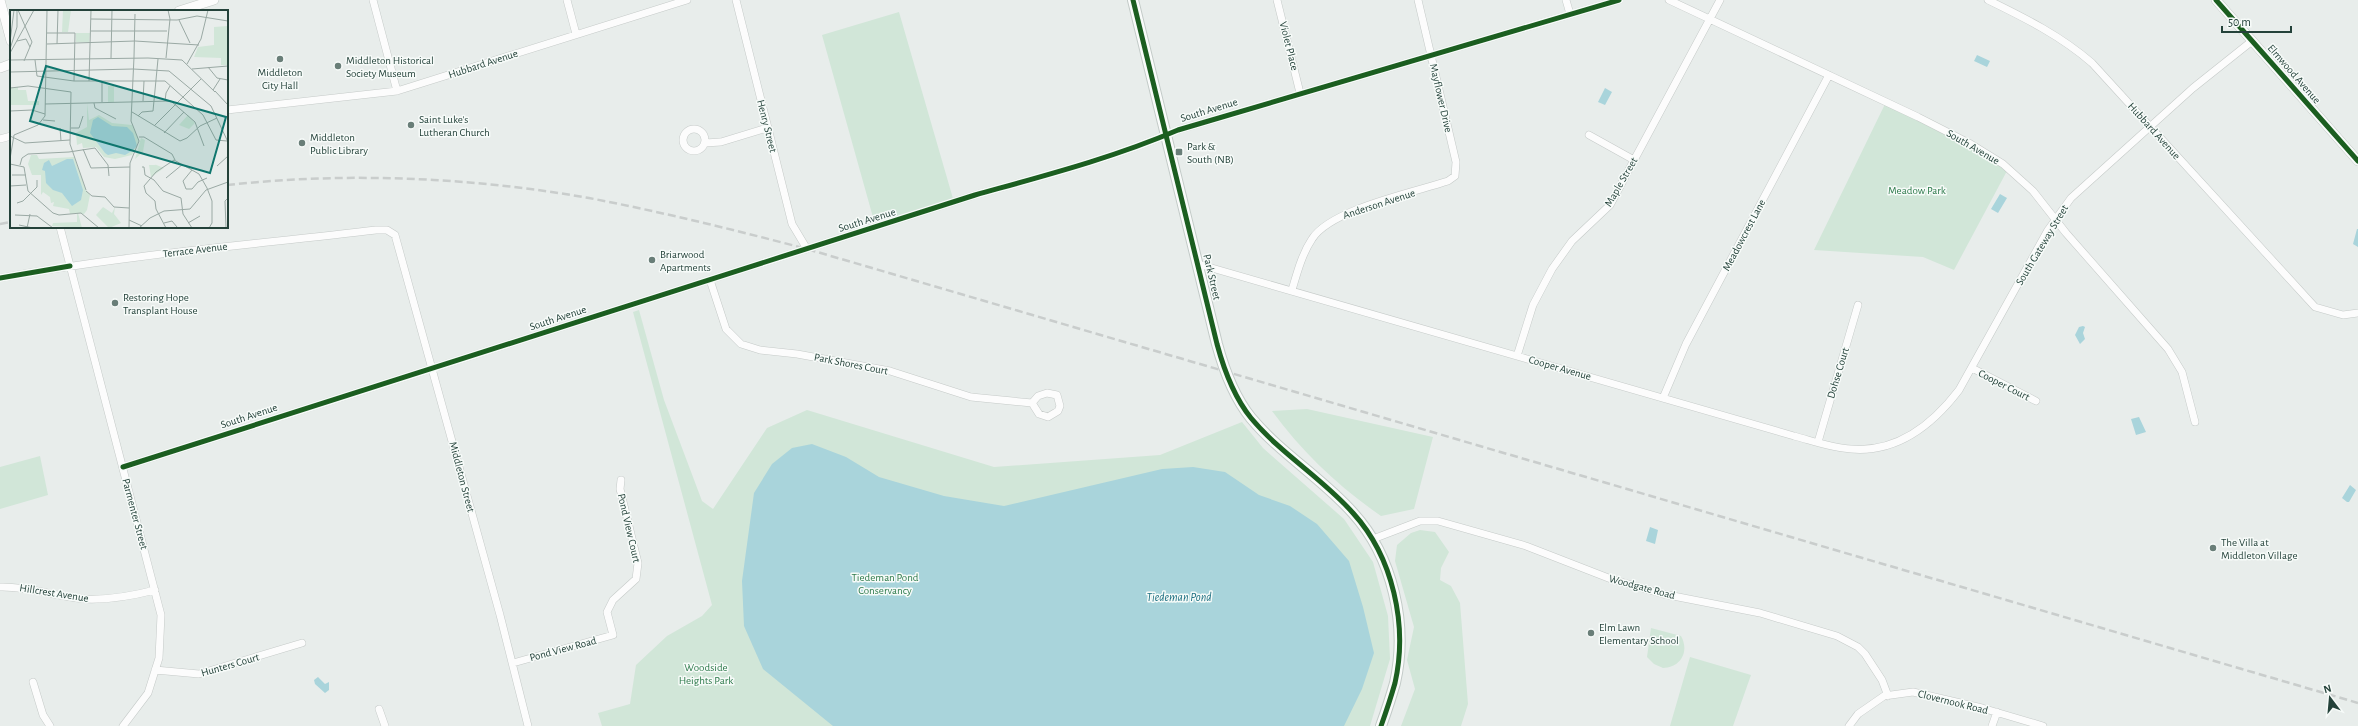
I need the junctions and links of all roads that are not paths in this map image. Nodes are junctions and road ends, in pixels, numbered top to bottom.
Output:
1 (0, 0) edge
2 (214, 0) edge
3 (373, 0) edge
4 (567, 0) edge
5 (687, 0) edge
6 (736, 0) edge
7 (1133, 0) edge
8 (1277, 0) edge
9 (1418, 0) edge
10 (1566, 0) edge
11 (1619, 0) edge
12 (1668, 0) edge
13 (1720, 0) edge
14 (1988, 0) edge
15 (2216, 0) edge
16 (182, 10) edge
17 (1570, 14) junction
18 (1710, 19) junction
19 (576, 34) junction
20 (10, 37) edge
21 (2252, 41) junction
22 (1431, 56) junction
23 (10, 64) edge
24 (0, 68) edge
25 (1829, 75) junction
26 (397, 91) junction
27 (1300, 93) junction
28 (228, 110) edge
29 (2150, 126) junction
30 (767, 128) junction
31 (1166, 135) junction
32 (1589, 135) dead end
33 (10, 136) edge
34 (0, 139) edge
35 (704, 143) dead end
36 (1453, 149) joint
37 (1634, 160) junction
38 (2358, 161) edge
39 (2055, 220) junction
40 (60, 228) edge
41 (390, 232) joint
42 (807, 249) junction
43 (1198, 264) junction
44 (70, 266) junction
45 (0, 278) edge
46 (710, 280) junction
47 (1292, 290) junction
48 (1858, 305) dead end
49 (2358, 313) edge
50 (1517, 356) junction
51 (1972, 368) junction
52 (431, 369) junction
53 (1663, 398) junction
54 (2036, 401) dead end
55 (1032, 403) dead end
56 (2195, 422) dead end
57 (1920, 430) joint
58 (1818, 442) junction
59 (123, 467) junction
60 (621, 480) dead end
61 (1373, 539) junction
62 (0, 587) edge
63 (155, 590) junction
64 (613, 635) joint
65 (302, 643) dead end
66 (513, 663) junction
67 (155, 670) junction
68 (33, 682) dead end
69 (1888, 696) junction
70 (379, 709) dead end
71 (1997, 712) junction
72 (50, 726) edge
73 (122, 726) edge
74 (385, 726) edge
75 (528, 726) edge
76 (1381, 726) edge
77 (1849, 726) edge
78 (1992, 726) edge
79 (2043, 726) edge

1 - 20 street
2 - 16 street
3 - 26 street
4 - 19 street
5 - 19 street, Hubbard Avenue
6 - 30 street, Henry Street
7 - 31 main road, Park Street
8 - 27 street, Violet Place
9 - 22 street, Mayflower Drive
10 - 17 street
11 - 17 street, South Avenue
12 - 18 street, South Avenue
13 - 18 street, Maple Street
14 - 29 street, Hubbard Avenue
15 - 21 street, Elmwood Avenue
17 - 22 street, South Avenue
18 - 25 street, South Avenue
18 - 37 street, Maple Street
19 - 26 street, Hubbard Avenue
21 - 29 street, South Gateway Street
21 - 38 street, Elmwood Avenue
22 - 27 street, South Avenue
22 - 36 street, Mayflower Drive
23 - 24 street
25 - 39 street, South Avenue
25 - 53 street, Meadowcrest Lane
26 - 28 street, Hubbard Avenue
27 - 31 street, South Avenue
29 - 39 street, South Gateway Street
29 - 49 street, Hubbard Avenue
30 - 35 street
30 - 42 street, Henry Street
31 - 42 street, South Avenue
31 - 43 main road, Park Street
32 - 37 street
33 - 34 street
36 - 47 street, Anderson Avenue
37 - 50 street, Maple Street
39 - 51 street, South Gateway Street
39 - 56 street, South Avenue
40 - 44 street, Parmenter Street
41 - 44 street, Terrace Avenue
41 - 52 street, Middleton Street
42 - 46 street, South Avenue
43 - 47 street, Cooper Avenue
43 - 61 main road, Park Street
44 - 45 street, Terrace Avenue
44 - 59 street, Parmenter Street
46 - 52 street, South Avenue
46 - 55 street, Park Shores Court
47 - 50 street, Cooper Avenue
48 - 58 street, Dohse Court
50 - 53 street, Cooper Avenue
51 - 54 street, Cooper Court
51 - 57 street, South Gateway Street
52 - 59 street, South Avenue
52 - 66 street, Middleton Street
53 - 58 street, Cooper Avenue
57 - 58 street, Cooper Avenue
59 - 63 street, Parmenter Street
60 - 64 street, Pond View Court
61 - 69 street, Woodgate Road
61 - 76 main road, Park Street
62 - 63 street, Hillcrest Avenue
63 - 67 street, Parmenter Street
64 - 66 street, Pond View Road
65 - 67 street, Hunters Court
66 - 75 street, Middleton Street
67 - 73 street, Parmenter Street
68 - 72 street
69 - 71 street, Clovernook Road
69 - 77 street, Clovernook Road
70 - 74 street
71 - 78 street
71 - 79 street, Clovernook Road

